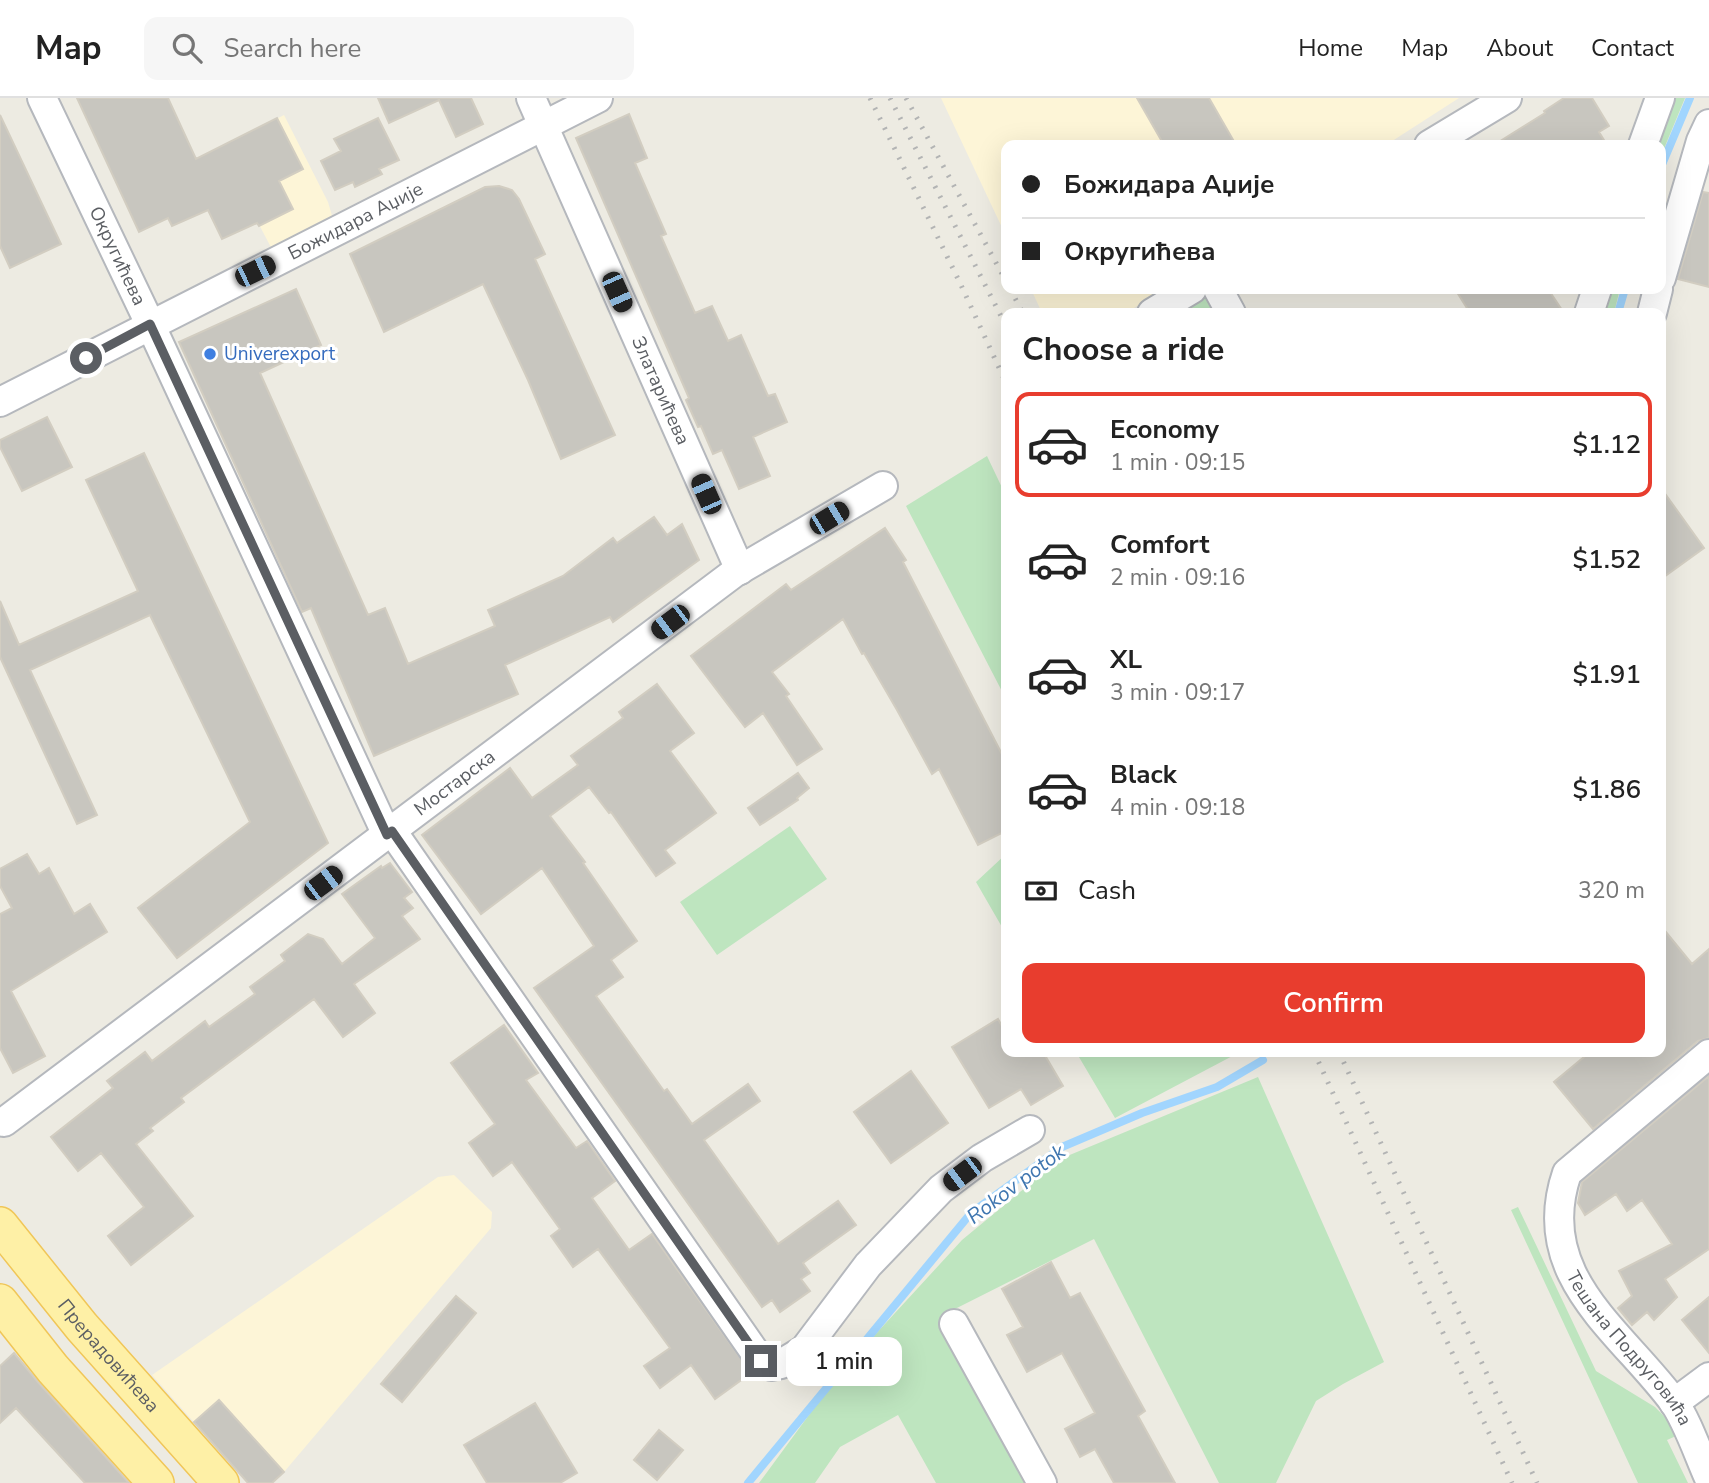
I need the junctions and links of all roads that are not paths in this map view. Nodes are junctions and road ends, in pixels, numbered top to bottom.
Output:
1 (42, 98) edge
2 (531, 98) edge
3 (598, 98) edge
4 (1507, 98) edge
5 (1660, 98) edge
6 (1709, 124) edge
7 (544, 126) junction
8 (1437, 140) edge
9 (1645, 140) edge
10 (1666, 261) edge
11 (1184, 294) edge
12 (1160, 308) edge
13 (150, 324) junction
14 (0, 402) edge
15 (883, 486) dead end
16 (740, 570) junction
17 (390, 833) junction
18 (1709, 1054) edge
19 (4, 1122) dead end
20 (1030, 1130) dead end
21 (0, 1225) edge
22 (7, 1323) edge
23 (954, 1324) dead end
24 (1709, 1377) edge
25 (1674, 1403) junction
26 (1709, 1478) edge
27 (156, 1483) edge
28 (221, 1483) edge
29 (1042, 1483) edge

1 - 13 street, Округићева
2 - 7 street, Златарићева
3 - 7 street, Божидара Аџије
4 - 8 street
5 - 9 street
6 - 10 street
7 - 13 street, Божидара Аџије
7 - 16 street, Златарићева
11 - 12 street
13 - 14 street, Божидара Аџије
13 - 17 street, Округићева
15 - 16 street, Мостарска
16 - 17 street, Мостарска
17 - 19 street, Мостарска
17 - 20 street, Округићева
18 - 25 street, Тешана Подруговића
21 - 28 main road, Прерадовићева
22 - 27 main road
23 - 29 street
24 - 25 street
25 - 26 street, Тешана Подруговића

